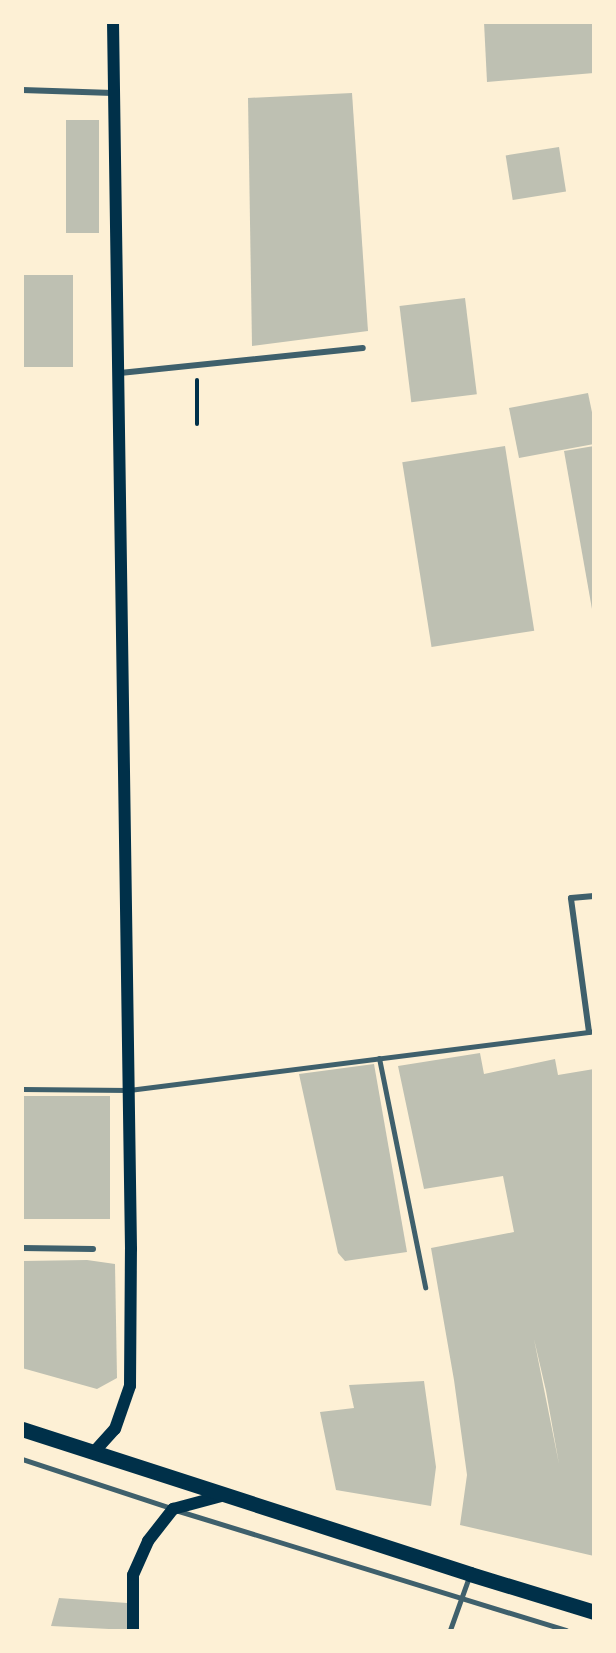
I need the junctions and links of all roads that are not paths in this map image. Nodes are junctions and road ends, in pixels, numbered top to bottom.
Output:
1 (113, 22) edge
2 (22, 90) edge
3 (113, 93) junction
4 (363, 348) dead end
5 (120, 373) junction
6 (594, 896) edge
7 (591, 1031) edge
8 (379, 1058) junction
9 (22, 1089) edge
10 (129, 1090) junction
11 (22, 1248) edge
12 (93, 1249) dead end
13 (424, 1287) dead end
14 (22, 1429) edge
15 (94, 1452) junction
16 (22, 1460) edge
17 (225, 1495) junction
18 (173, 1509) junction
19 (470, 1574) junction
20 (459, 1599) junction
21 (594, 1612) edge
22 (133, 1630) edge
23 (450, 1630) edge
24 (566, 1630) edge

1 - 3 main road
2 - 3 street
3 - 5 main road
4 - 5 street
5 - 10 main road
6 - 7 street
7 - 8 street
8 - 10 street
8 - 13 street
9 - 10 street
10 - 15 main road
11 - 12 street
14 - 15 main road
15 - 17 main road
16 - 18 lane
17 - 18 main road
17 - 19 main road
18 - 20 lane
18 - 22 main road
19 - 20 lane
19 - 21 main road
20 - 23 lane
20 - 24 lane

